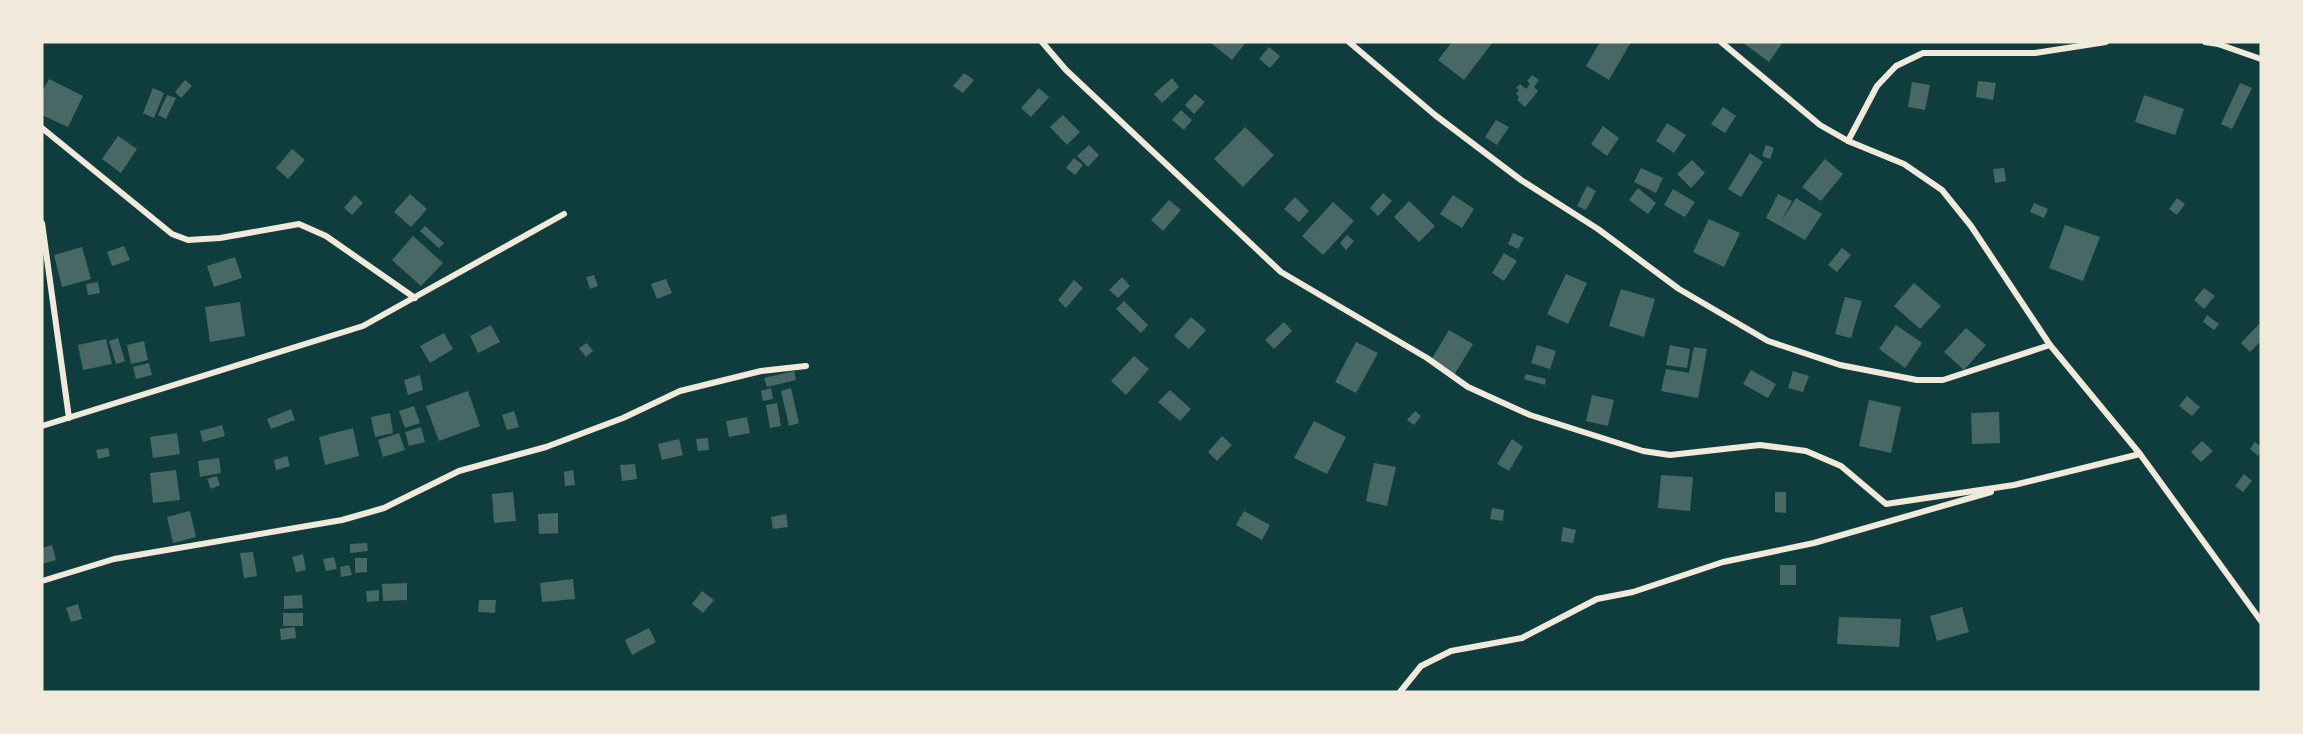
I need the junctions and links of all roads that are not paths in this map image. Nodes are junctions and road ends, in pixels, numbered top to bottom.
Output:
1 (1042, 42) edge
2 (1349, 42) edge
3 (1721, 42) edge
4 (2106, 42) edge
5 (2205, 42) edge
6 (2261, 59) edge
7 (42, 128) edge
8 (1848, 141) junction
9 (564, 214) dead end
10 (42, 223) edge
11 (415, 298) junction
12 (2050, 345) junction
13 (806, 366) dead end
14 (69, 418) junction
15 (42, 426) edge
16 (2140, 454) junction
17 (2014, 485) junction
18 (42, 581) edge
19 (2261, 621) edge
20 (1400, 692) edge

1 - 17 street
2 - 12 street
3 - 8 street
4 - 8 street
5 - 6 street
7 - 11 street
8 - 12 street
9 - 11 street
10 - 14 street
11 - 14 street
12 - 16 street
13 - 18 street
14 - 15 street
16 - 17 street
16 - 19 street
17 - 20 street

